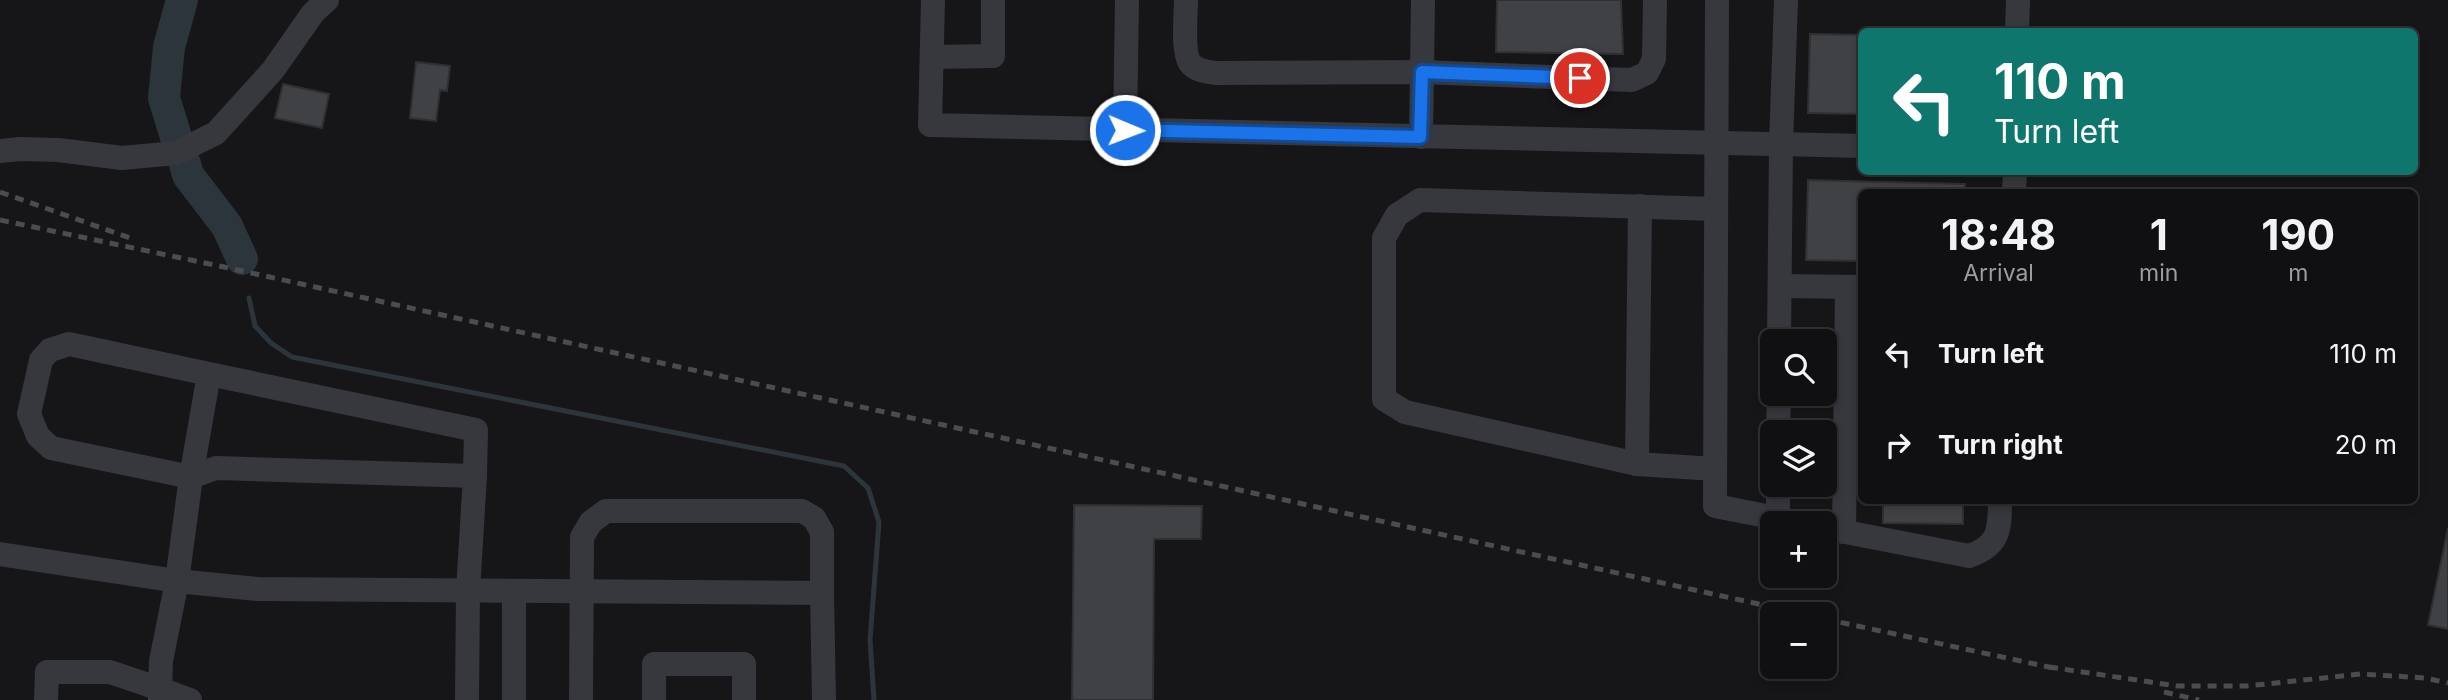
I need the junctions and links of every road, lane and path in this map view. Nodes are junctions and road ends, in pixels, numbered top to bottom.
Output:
1 (933, 0) edge
2 (993, 0) edge
3 (1127, 0) edge
4 (1186, 0) edge
5 (1423, 0) edge
6 (1655, 0) edge
7 (1717, 0) edge
8 (1786, 0) edge
9 (2018, 0) edge
10 (318, 4) edge
11 (2017, 28) edge
12 (932, 57) junction
13 (1422, 72) junction
14 (1125, 130) junction
15 (1420, 137) junction
16 (1716, 144) junction
17 (1781, 145) junction
18 (1858, 146) edge
19 (0, 150) edge
20 (1640, 206) junction
21 (1716, 209) junction
22 (1780, 286) junction
23 (1854, 287) edge
24 (1779, 329) edge
25 (209, 374) junction
26 (1637, 464) junction
27 (1715, 469) junction
28 (475, 476) junction
29 (191, 477) junction
30 (2000, 504) edge
31 (1836, 511) edge
32 (1760, 515) edge
33 (1837, 530) edge
34 (0, 554) edge
35 (177, 581) junction
36 (468, 591) junction
37 (514, 591) junction
38 (580, 592) junction
39 (822, 593) junction
40 (160, 694) edge
41 (46, 700) edge
42 (190, 700) edge
43 (467, 700) edge
44 (514, 700) edge
45 (581, 700) edge
46 (654, 700) edge
47 (744, 700) edge
48 (824, 700) edge

1 - 12 street
2 - 12 street
3 - 14 street
4 - 13 street
5 - 13 street
6 - 13 street
7 - 16 street
8 - 17 street
9 - 11 street
10 - 19 street
12 - 14 street
13 - 15 street
14 - 15 street
15 - 16 street
16 - 17 street
16 - 21 street
17 - 18 street
17 - 22 street
20 - 21 street
20 - 26 street
20 - 26 street
21 - 27 street
22 - 23 street
22 - 24 street
23 - 31 street
25 - 28 street
25 - 29 street
25 - 29 street
26 - 27 street
27 - 32 street
28 - 29 street
28 - 36 street
29 - 35 street
30 - 33 street
34 - 35 street
35 - 36 street
35 - 40 street
36 - 37 street
36 - 43 street
37 - 38 street
37 - 44 street
38 - 39 street
38 - 39 street
38 - 45 street
39 - 48 street
40 - 41 street
40 - 42 street
46 - 47 street

